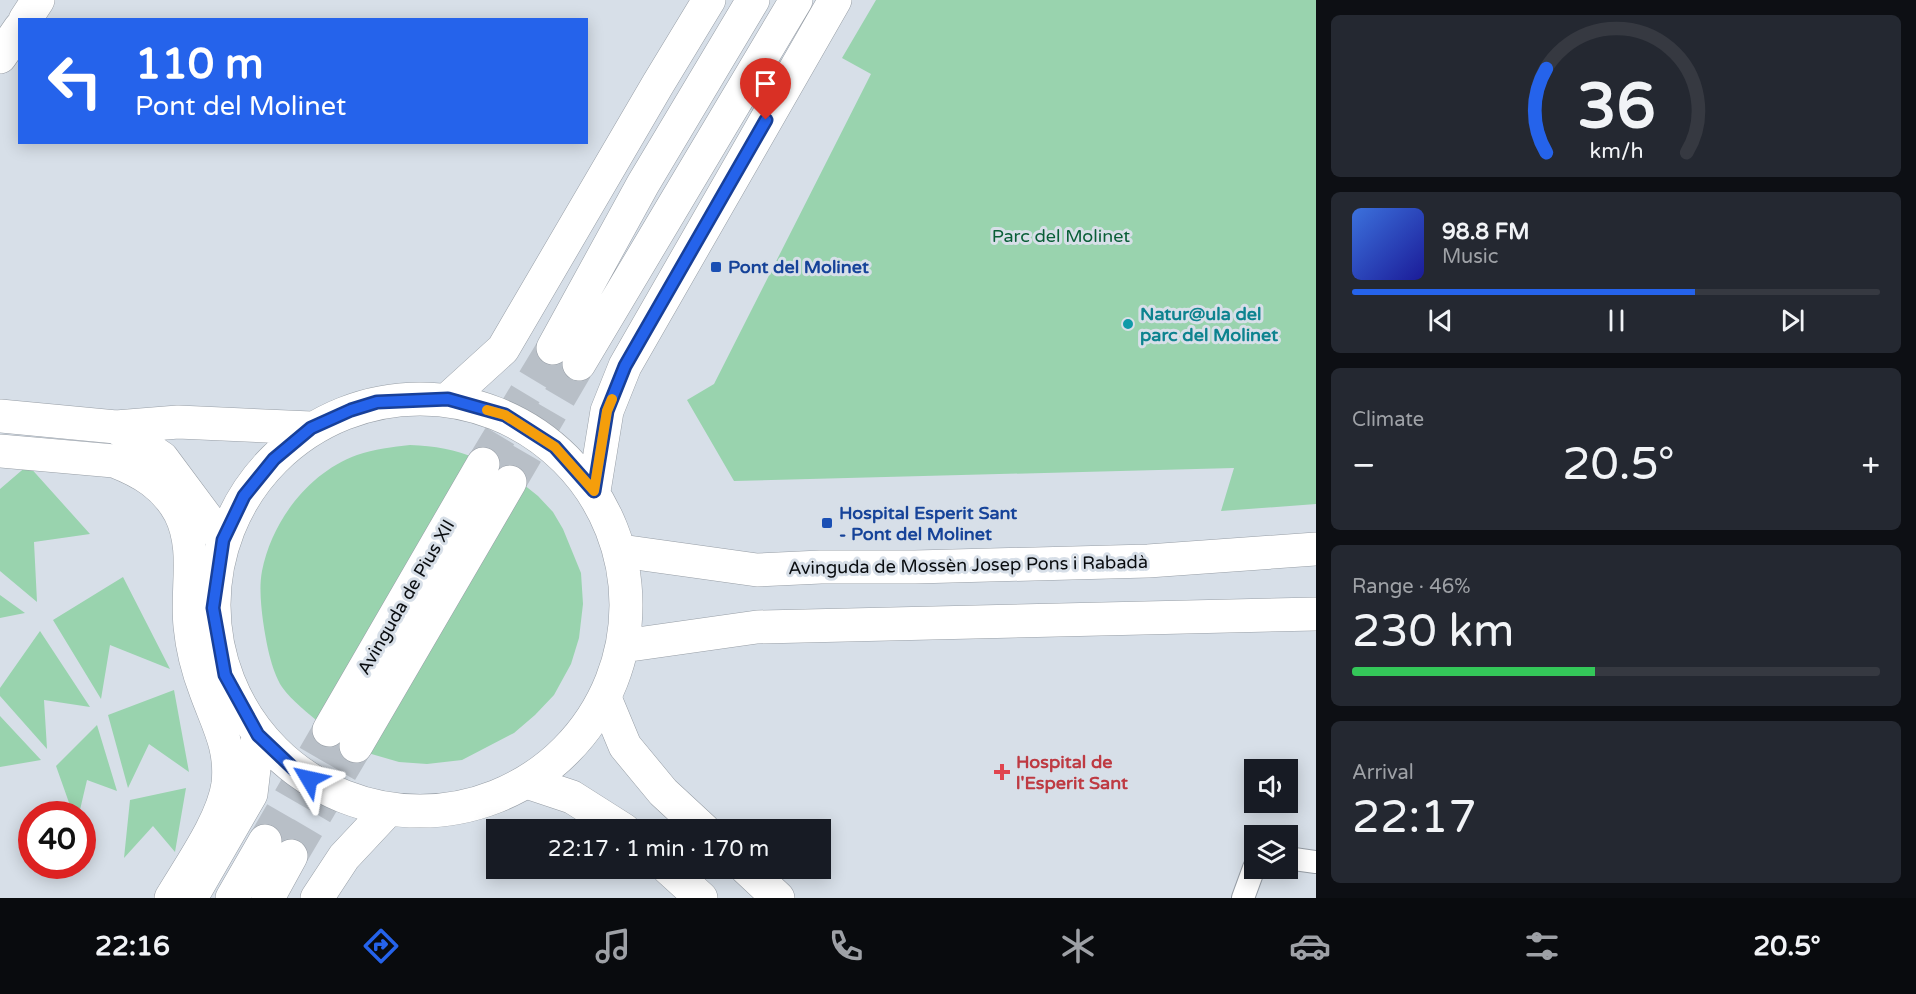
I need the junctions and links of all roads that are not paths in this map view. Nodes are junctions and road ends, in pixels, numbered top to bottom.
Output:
1 (38, 0) edge
2 (709, 0) edge
3 (753, 0) edge
4 (796, 0) edge
5 (835, 0) edge
6 (26, 18) edge
7 (18, 31) edge
8 (0, 57) edge
9 (448, 399) junction
10 (0, 416) edge
11 (116, 427) junction
12 (311, 428) junction
13 (0, 451) edge
14 (483, 464) tunnel mouth
15 (510, 482) tunnel mouth
16 (594, 491) junction
17 (223, 540) junction
18 (1316, 549) edge
19 (621, 551) junction
20 (1316, 614) edge
21 (623, 646) junction
22 (605, 698) junction
23 (258, 735) junction
24 (526, 782) junction
25 (388, 810) junction
26 (607, 819) edge
27 (692, 819) edge
28 (1298, 860) edge
29 (1316, 862) edge
30 (680, 879) edge
31 (758, 879) edge
32 (1250, 879) edge
33 (171, 898) edge
34 (191, 898) edge
35 (232, 898) edge
36 (268, 898) edge
37 (317, 898) edge
38 (701, 898) edge
39 (778, 898) edge
40 (1243, 898) edge

1 - 6 street
2 - 9 street
3 - 4 street
5 - 16 street
7 - 8 street
9 - 12 street
9 - 16 street
10 - 11 street
11 - 12 street
11 - 17 street
12 - 17 street
13 - 33 street
14 - 15 street, Avinguda de Pius XII
16 - 19 street
17 - 23 street
18 - 19 street, Avinguda de Mossèn Josep Pons i Rabadà
19 - 21 street
20 - 21 street
21 - 22 street
22 - 24 street
22 - 27 street
23 - 25 street
23 - 34 street
24 - 25 street
24 - 26 street
25 - 37 street
28 - 29 lane
30 - 38 street
31 - 39 street
32 - 40 lane
35 - 36 street

